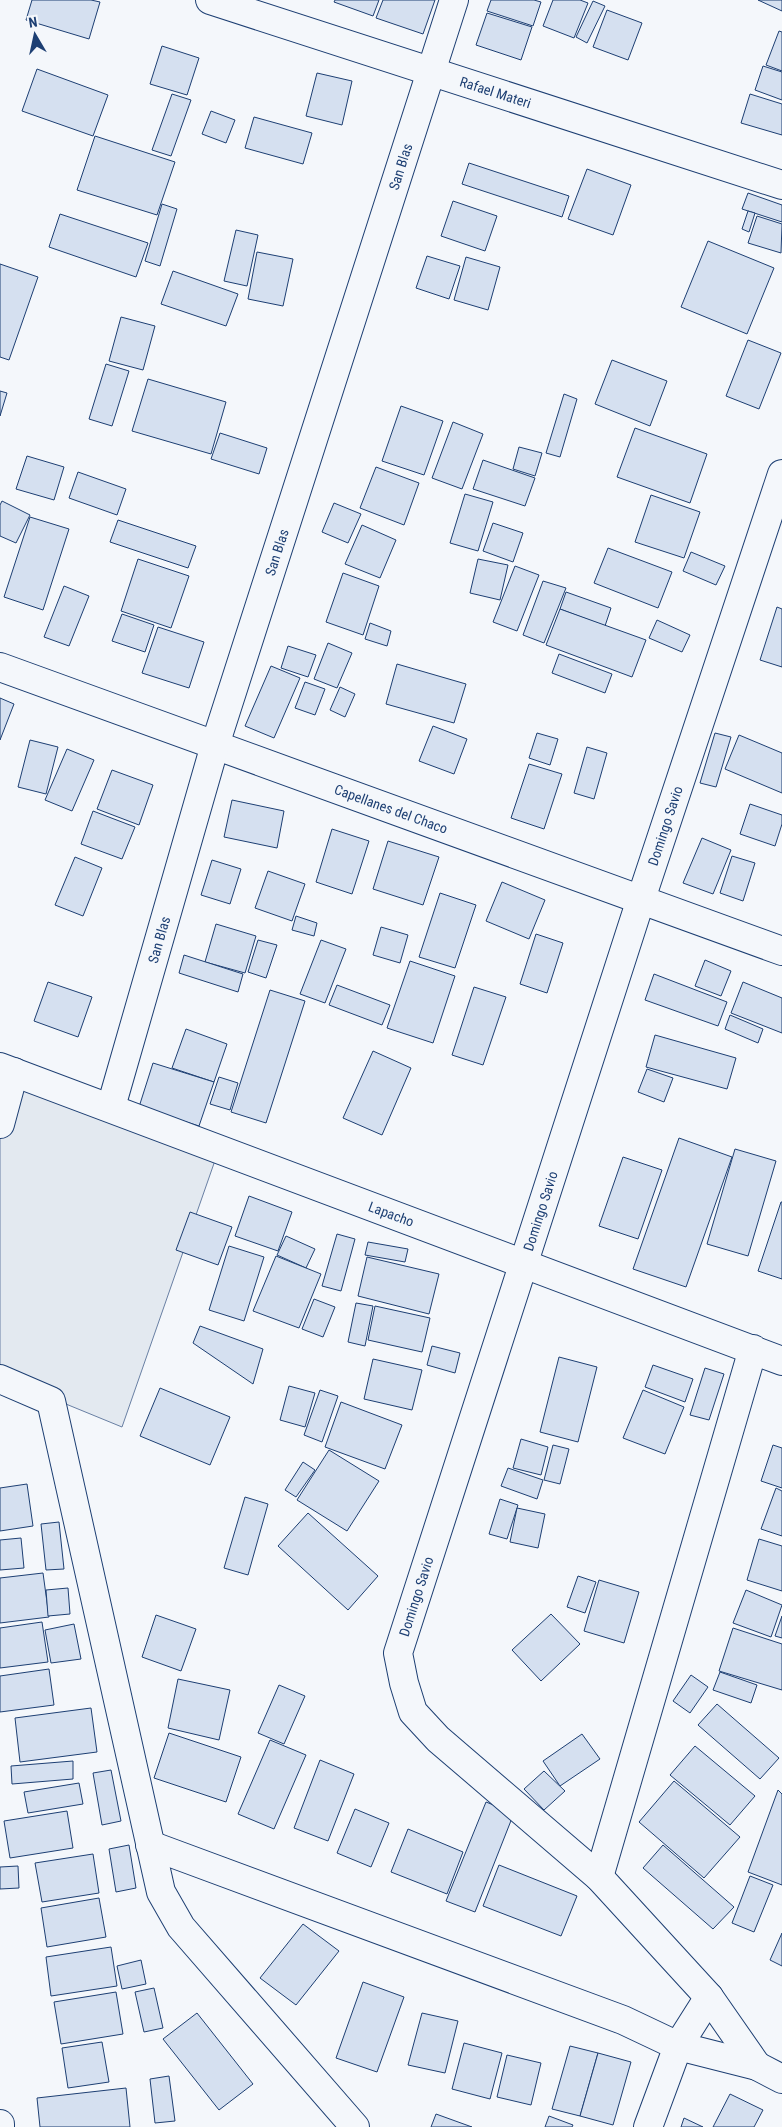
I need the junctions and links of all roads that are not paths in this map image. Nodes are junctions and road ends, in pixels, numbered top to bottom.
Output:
1 (210, 0) edge
2 (454, 0) edge
3 (432, 70) junction
4 (782, 185) edge
5 (782, 474) edge
6 (0, 668) edge
7 (215, 745) junction
8 (641, 899) junction
9 (782, 951) edge
10 (7, 1069) edge
11 (111, 1107) junction
12 (0, 1124) edge
13 (524, 1263) junction
14 (753, 1350) junction
15 (782, 1361) edge
16 (0, 1379) edge
17 (150, 1845) junction
18 (599, 1877) junction
19 (709, 1998) junction
20 (678, 2046) junction
21 (757, 2066) junction
22 (782, 2079) edge
23 (355, 2127) edge
24 (648, 2127) edge

1 - 3 street, Rafael Materi
2 - 3 street, San Blas
3 - 4 street, Rafael Materi
3 - 7 street, San Blas
5 - 8 street, Domingo Savio
6 - 7 street, Capellanes del Chaco
7 - 8 street, Capellanes del Chaco
7 - 11 street, San Blas
8 - 9 street, Capellanes del Chaco
8 - 13 street, Domingo Savio
10 - 11 street, Lapacho
10 - 12 street
11 - 13 street, Lapacho
13 - 14 street, Lapacho
13 - 18 street, Domingo Savio
14 - 15 street, Lapacho
14 - 18 street
16 - 17 street
17 - 20 street
17 - 23 street
18 - 19 street, Domingo Savio
19 - 20 street
19 - 21 street, Domingo Savio
20 - 21 street
20 - 24 street
21 - 22 street

